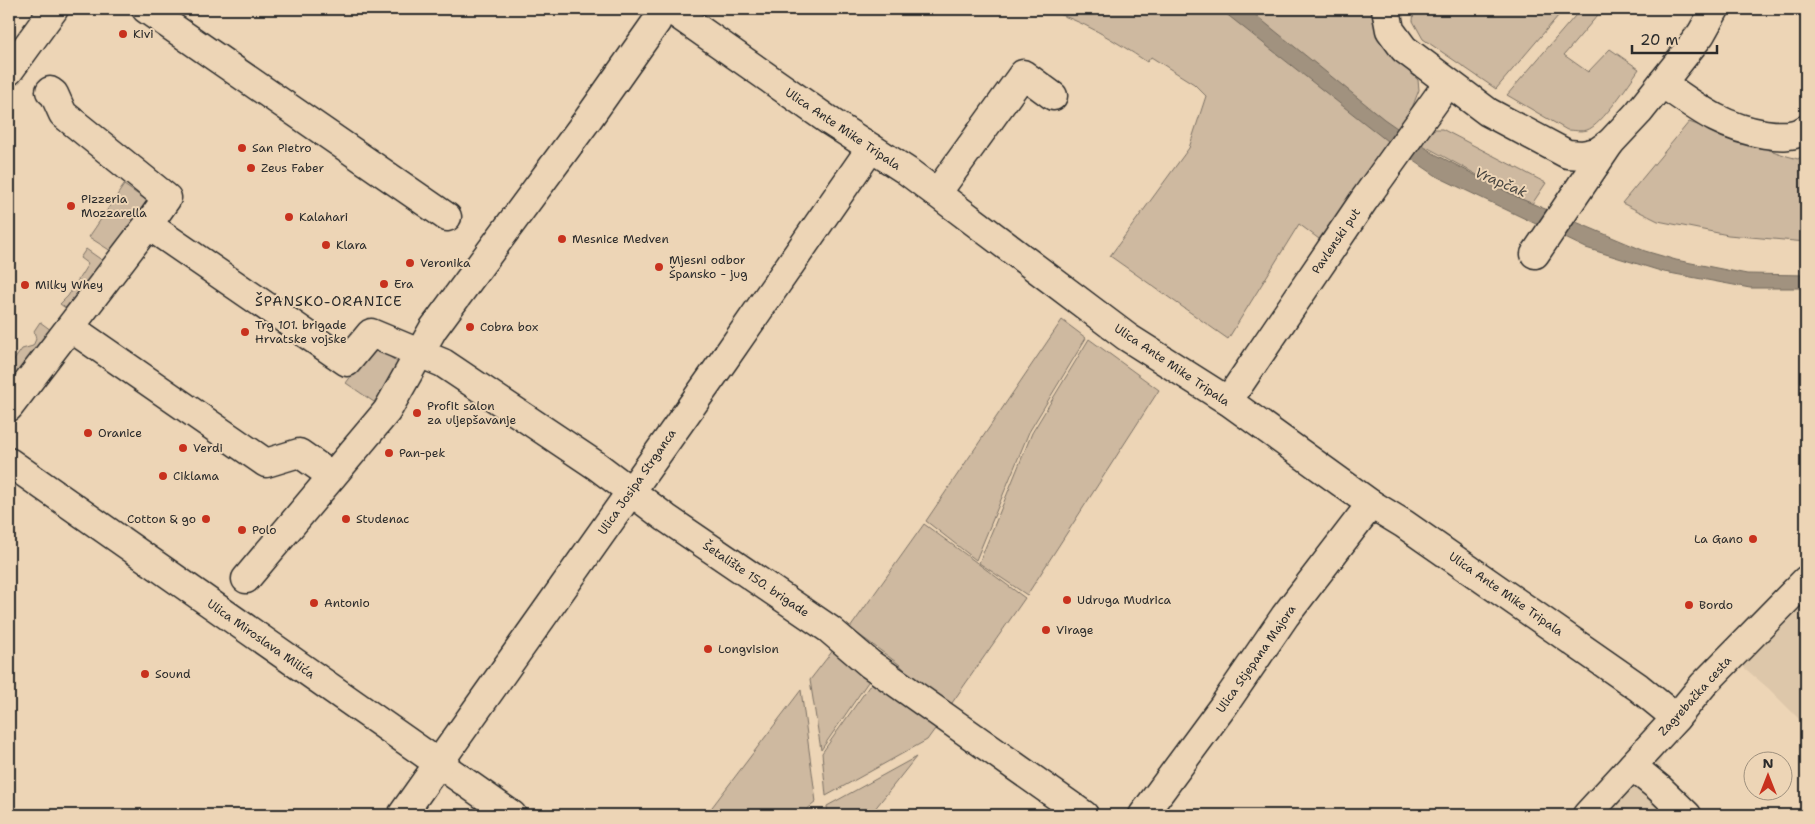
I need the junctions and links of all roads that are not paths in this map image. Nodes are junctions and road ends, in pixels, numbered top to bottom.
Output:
1 (54, 9) edge
2 (146, 9) edge
3 (1386, 9) edge
4 (1715, 9) edge
5 (663, 15) edge
6 (9, 72) edge
7 (1448, 82) junction
8 (1662, 84) junction
9 (50, 91) dead end
10 (1053, 96) dead end
11 (1806, 128) edge
12 (1610, 143) junction
13 (871, 148) junction
14 (937, 193) junction
15 (447, 217) dead end
16 (148, 225) junction
17 (1535, 254) dead end
18 (71, 328) junction
19 (420, 354) junction
20 (1228, 402) junction
21 (9, 407) edge
22 (9, 462) edge
23 (332, 476) junction
24 (630, 492) junction
25 (1371, 504) junction
26 (246, 579) dead end
27 (1806, 580) edge
28 (1676, 718) junction
29 (439, 763) junction
30 (1632, 766) junction
31 (402, 815) edge
32 (512, 815) edge
33 (1084, 815) edge
34 (1143, 815) edge
35 (1587, 815) edge
36 (1687, 815) edge

1 - 6 street
2 - 15 street
3 - 7 street
4 - 8 street
5 - 13 street, Ulica Ante Mike Tripala
5 - 19 street
7 - 12 street
7 - 20 street, Pavlenski put
8 - 11 street
8 - 12 street
9 - 16 street
10 - 14 street
12 - 17 street
13 - 14 street, Ulica Ante Mike Tripala
13 - 24 street, Ulica Josipa Strganca
14 - 20 street, Ulica Ante Mike Tripala
16 - 18 street
16 - 19 street
18 - 21 street
18 - 23 street
19 - 23 street
19 - 24 street, Šetalište 150. brigade
20 - 25 street, Ulica Ante Mike Tripala
22 - 29 street, Ulica Miroslava Milića
23 - 26 street
24 - 29 street, Ulica Josipa Strganca
24 - 33 street, Šetalište 150. brigade
25 - 28 street, Ulica Ante Mike Tripala
25 - 34 street, Ulica Stjepana Majora
27 - 28 street, Zagrebačka cesta
28 - 30 street, Zagrebačka cesta
29 - 31 street, Ulica Josipa Strganca
29 - 32 street, Ulica Miroslava Milića
30 - 35 street, Zagrebačka cesta
30 - 36 street

